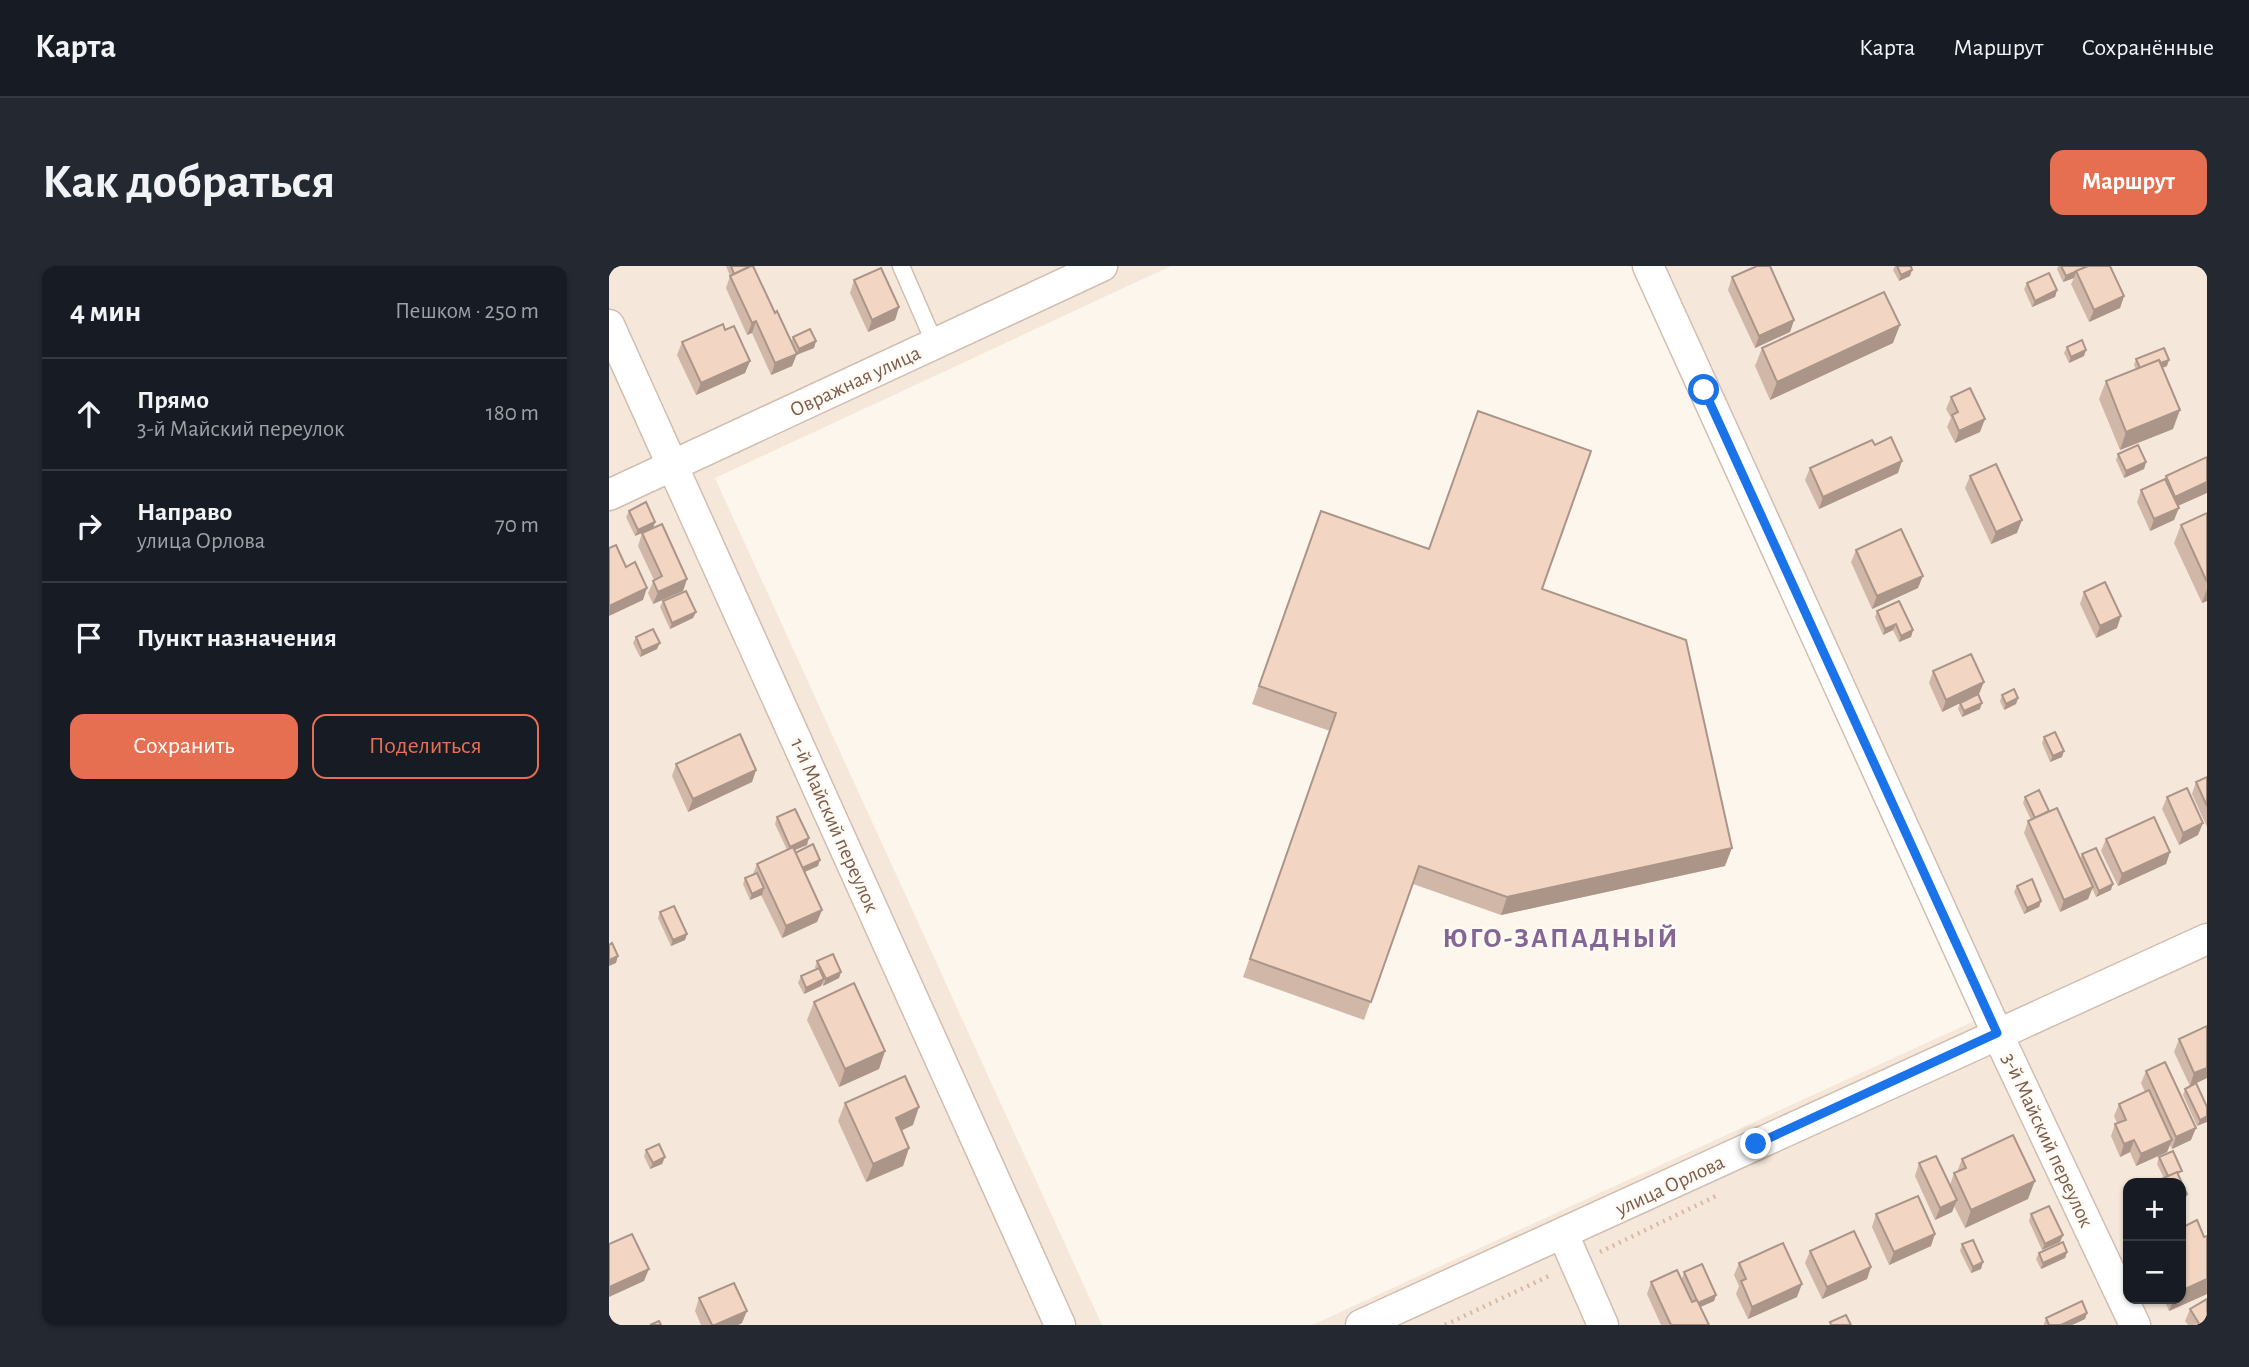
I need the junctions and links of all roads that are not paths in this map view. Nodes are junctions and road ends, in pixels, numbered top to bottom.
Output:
1 (901, 266) edge
2 (1101, 266) edge
3 (1648, 266) edge
4 (609, 325) edge
5 (935, 344) junction
6 (673, 466) junction
7 (609, 495) edge
8 (2207, 939) edge
9 (1997, 1033) junction
10 (1563, 1234) junction
11 (1060, 1325) edge
12 (1361, 1325) edge
13 (1603, 1325) edge
14 (2135, 1325) edge

1 - 5 lane
2 - 5 street, Овражная улица
3 - 9 street, 3-й Майский переулок
4 - 6 street, 1-й Майский переулок
5 - 6 street, Овражная улица
6 - 7 street, Овражная улица
6 - 11 street, 1-й Майский переулок
8 - 9 street, улица Орлова
9 - 10 street, улица Орлова
9 - 14 street, 3-й Майский переулок
10 - 12 street, улица Орлова
10 - 13 street

